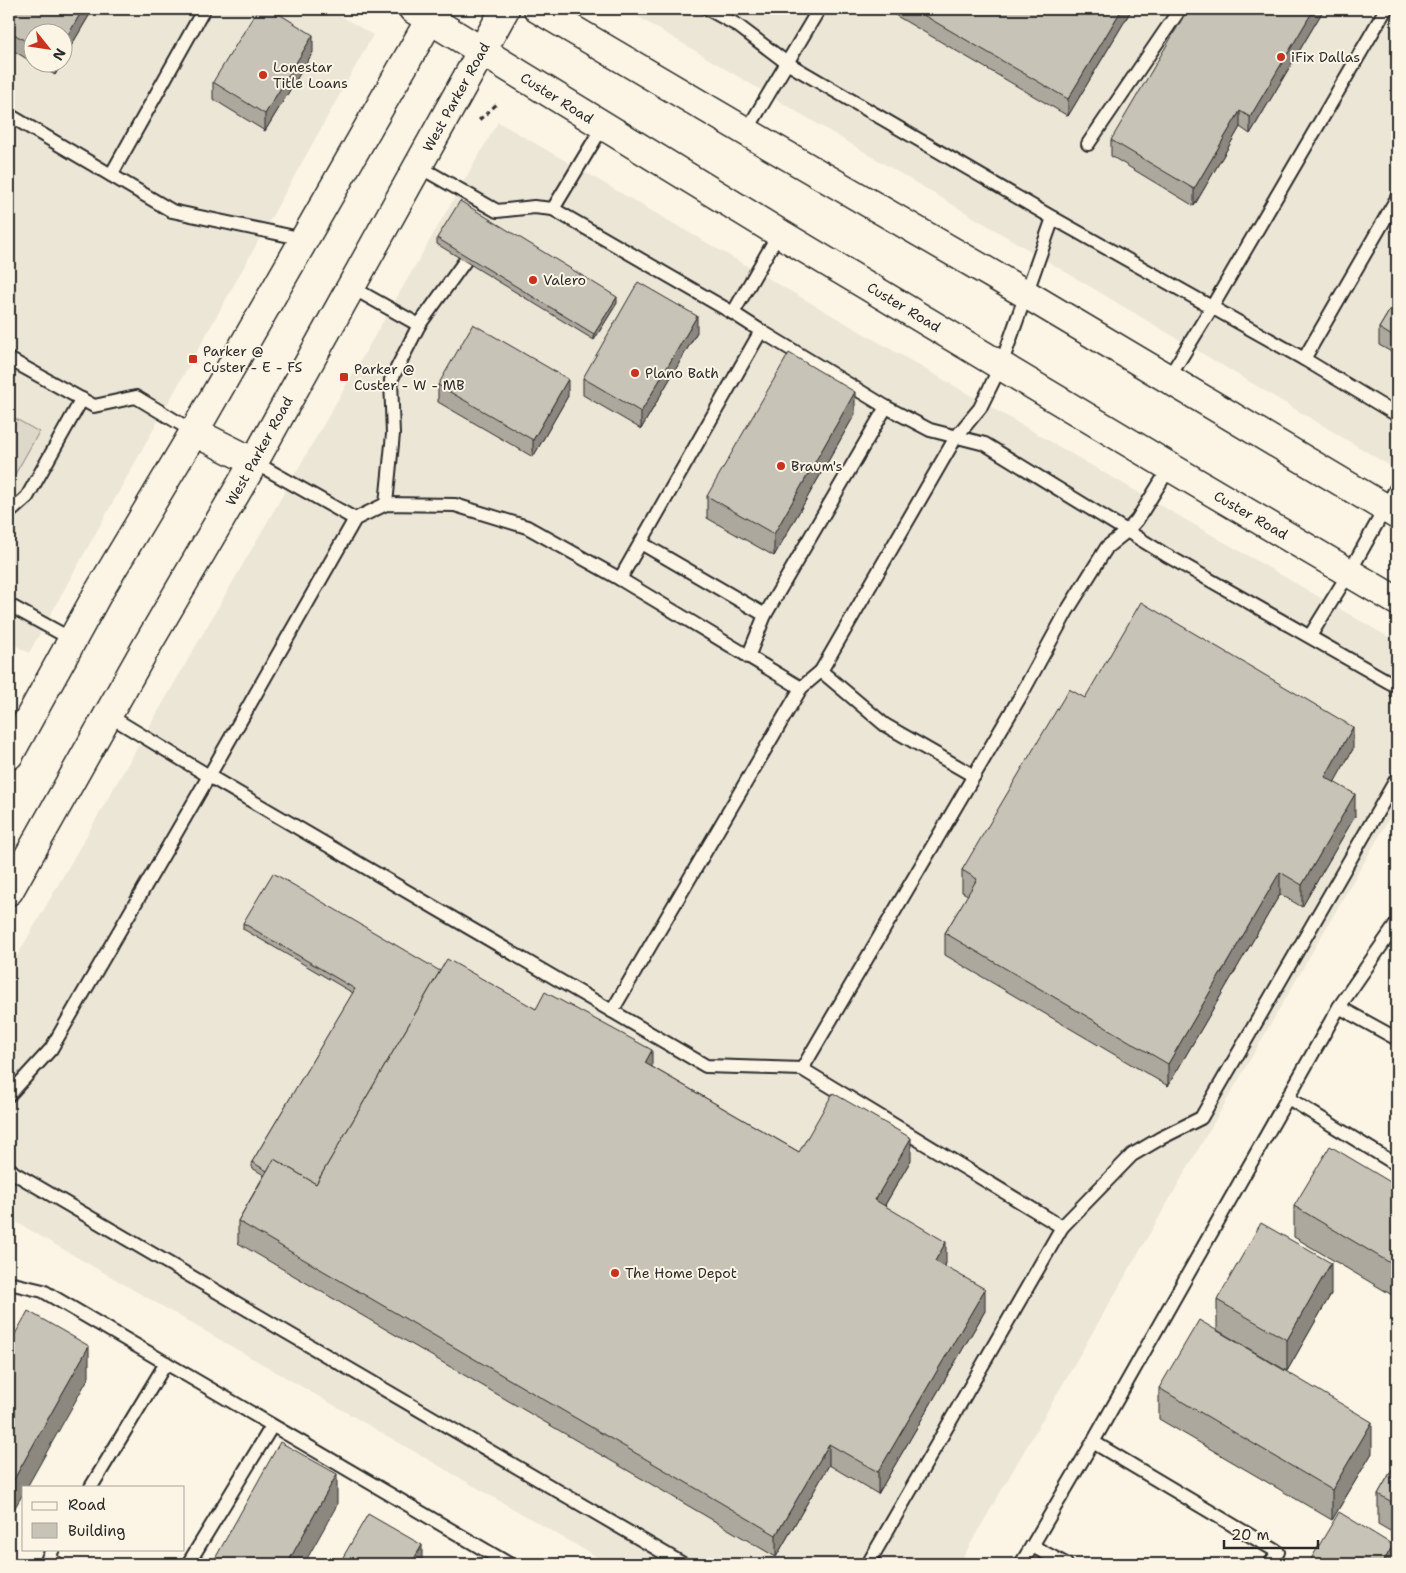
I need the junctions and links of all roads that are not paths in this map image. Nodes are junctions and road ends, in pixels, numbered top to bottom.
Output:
1 (204, 9) edge
2 (505, 9) edge
3 (538, 9) edge
4 (708, 9) edge
5 (819, 9) edge
6 (1180, 9) edge
7 (1386, 9) edge
8 (426, 12) edge
9 (481, 51) junction
10 (787, 63) junction
11 (9, 114) edge
12 (603, 126) junction
13 (746, 132) junction
14 (1088, 144) dead end
15 (418, 166) junction
16 (111, 175) junction
17 (1397, 198) edge
18 (554, 209) junction
19 (497, 211) junction
20 (1053, 218) junction
21 (488, 224) edge
22 (779, 232) junction
23 (304, 239) junction
24 (465, 261) edge
25 (351, 286) junction
26 (1026, 294) junction
27 (1212, 307) junction
28 (732, 314) junction
29 (419, 324) junction
30 (761, 331) junction
31 (9, 358) edge
32 (1304, 360) junction
33 (1001, 365) junction
34 (1168, 379) junction
35 (82, 399) junction
36 (886, 407) junction
37 (1397, 415) edge
38 (194, 432) junction
39 (956, 437) junction
40 (254, 462) junction
41 (1170, 467) junction
42 (1393, 503) edge
43 (386, 504) junction
44 (9, 513) edge
45 (355, 519) junction
46 (1127, 531) junction
47 (641, 543) junction
48 (1349, 573) junction
49 (620, 579) junction
50 (1397, 601) edge
51 (9, 605) edge
52 (765, 615) junction
53 (1310, 636) junction
54 (73, 640) junction
55 (748, 656) junction
56 (821, 671) junction
57 (802, 688) junction
58 (1397, 693) edge
59 (108, 715) junction
60 (9, 755) edge
61 (209, 776) junction
62 (974, 776) junction
63 (1397, 778) edge
64 (9, 892) edge
65 (1397, 923) edge
66 (1339, 1007) junction
67 (612, 1011) junction
68 (1397, 1039) edge
69 (802, 1069) junction
70 (9, 1095) edge
71 (1288, 1098) junction
72 (1397, 1165) edge
73 (9, 1168) edge
74 (1062, 1227) junction
75 (9, 1283) edge
76 (166, 1363) junction
77 (272, 1426) junction
78 (1093, 1442) junction
79 (92, 1486) edge
80 (1032, 1546) junction
81 (52, 1550) edge
82 (58, 1564) edge
83 (188, 1564) edge
84 (509, 1564) edge
85 (683, 1564) edge
86 (868, 1564) edge
87 (1021, 1564) edge
88 (1066, 1564) edge
89 (1270, 1564) edge

1 - 16 lane
2 - 9 main road, West Parker Road
3 - 13 main road
4 - 10 lane
5 - 10 lane
6 - 14 lane
7 - 27 lane
8 - 9 main road, Custer Road
8 - 23 main road
9 - 12 main road, Custer Road
9 - 15 main road, West Parker Road
10 - 13 lane
10 - 20 lane
11 - 16 lane
12 - 18 lane
12 - 22 main road, Custer Road
13 - 26 main road
15 - 19 lane
15 - 25 main road, West Parker Road
16 - 23 lane
17 - 32 lane
18 - 19 lane
18 - 28 lane
19 - 21 lane
20 - 26 lane
20 - 27 lane
22 - 28 lane
22 - 33 main road, Custer Road
23 - 38 main road
24 - 29 lane
25 - 29 lane
25 - 40 main road, West Parker Road
26 - 33 lane
26 - 34 main road
27 - 32 lane
27 - 34 lane
28 - 30 lane
29 - 43 lane
30 - 36 lane
30 - 47 lane
31 - 35 lane
32 - 37 lane
33 - 39 lane
33 - 41 main road, Custer Road
34 - 42 main road
35 - 38 lane
35 - 44 lane
36 - 39 lane
36 - 52 lane
38 - 40 main road
38 - 54 main road
39 - 46 lane
39 - 56 lane
40 - 45 lane
40 - 59 main road, West Parker Road
41 - 46 lane
41 - 48 main road, Custer Road
42 - 48 lane
43 - 45 lane
43 - 49 lane
45 - 61 lane
46 - 53 lane
46 - 62 lane
47 - 49 lane
47 - 52 lane
48 - 50 main road, Custer Road
48 - 53 lane
49 - 55 lane
51 - 54 lane
52 - 55 lane
53 - 58 lane
54 - 60 main road
55 - 57 lane
56 - 57 lane
56 - 62 lane
57 - 67 lane
59 - 61 lane
59 - 64 main road, West Parker Road
61 - 67 lane
61 - 70 lane
62 - 69 lane
63 - 74 lane
65 - 66 lane
66 - 68 lane
66 - 71 lane
67 - 69 lane
69 - 74 lane
71 - 72 lane
71 - 78 lane
73 - 85 lane
74 - 86 lane
75 - 76 lane
76 - 77 lane
76 - 79 lane
77 - 83 lane
77 - 84 lane
78 - 80 lane
78 - 89 lane
80 - 87 lane
80 - 88 lane
81 - 82 lane

